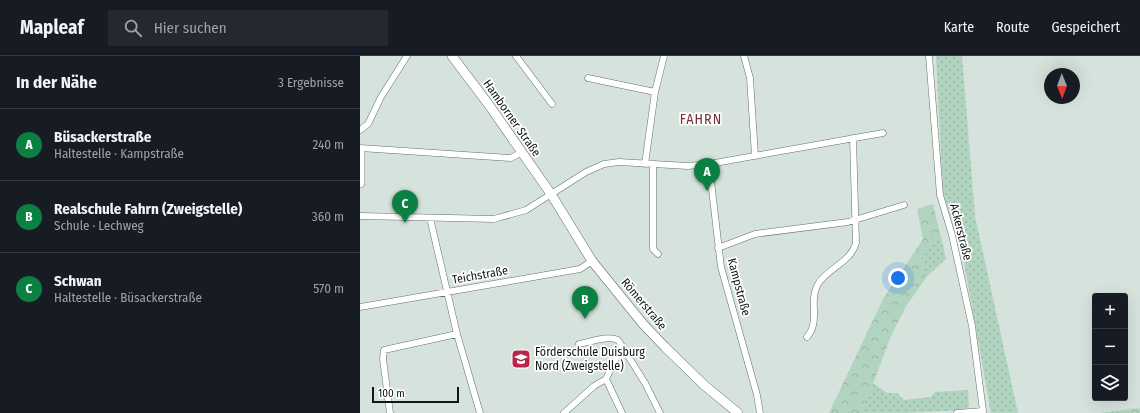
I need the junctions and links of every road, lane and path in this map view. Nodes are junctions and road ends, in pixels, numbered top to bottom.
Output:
1 (407, 56) edge
2 (452, 56) edge
3 (516, 56) edge
4 (664, 56) edge
5 (744, 56) edge
6 (929, 56) edge
7 (588, 78) dead end
8 (655, 92) junction
9 (552, 104) dead end
10 (360, 130) edge
11 (883, 133) dead end
12 (854, 138) junction
13 (360, 148) edge
14 (360, 152) edge
15 (522, 152) junction
16 (754, 156) junction
17 (644, 164) junction
18 (653, 164) junction
19 (709, 164) junction
20 (360, 183) edge
21 (551, 194) junction
22 (904, 205) dead end
23 (360, 216) edge
24 (430, 218) junction
25 (855, 220) junction
26 (718, 248) junction
27 (658, 254) dead end
28 (592, 261) junction
29 (447, 292) junction
30 (360, 304) edge
31 (369, 304) junction
32 (360, 307) edge
33 (457, 334) junction
34 (807, 337) dead end
35 (579, 344) dead end
36 (622, 346) junction
37 (606, 379) junction
38 (390, 413) edge
39 (480, 413) edge
40 (564, 413) edge
41 (622, 413) edge
42 (660, 413) edge
43 (738, 413) edge
44 (760, 413) edge
45 (957, 413) edge

1 - 10 street
2 - 15 street, Hamborner Straße
3 - 9 street
4 - 8 street
5 - 16 street
6 - 45 street, Ackerstraße
7 - 8 street
8 - 17 street
11 - 12 street
12 - 16 street
12 - 25 street
13 - 15 street
14 - 20 street
15 - 21 street, Hamborner Straße
16 - 19 street
17 - 18 street
17 - 21 street
18 - 19 street
18 - 27 street
19 - 26 street, Kampstraße
21 - 24 street
21 - 28 street, Römerstraße
22 - 25 street
23 - 24 street
24 - 29 street
25 - 26 street
25 - 34 street
26 - 44 street, Kampstraße
28 - 29 street, Teichstraße
28 - 43 street, Römerstraße
29 - 31 street, Teichstraße
29 - 33 street
30 - 31 street, Teichstraße
31 - 32 street, Teichstraße
33 - 38 street
33 - 39 street
35 - 36 street
36 - 37 street
36 - 42 street
37 - 40 street
37 - 41 street

